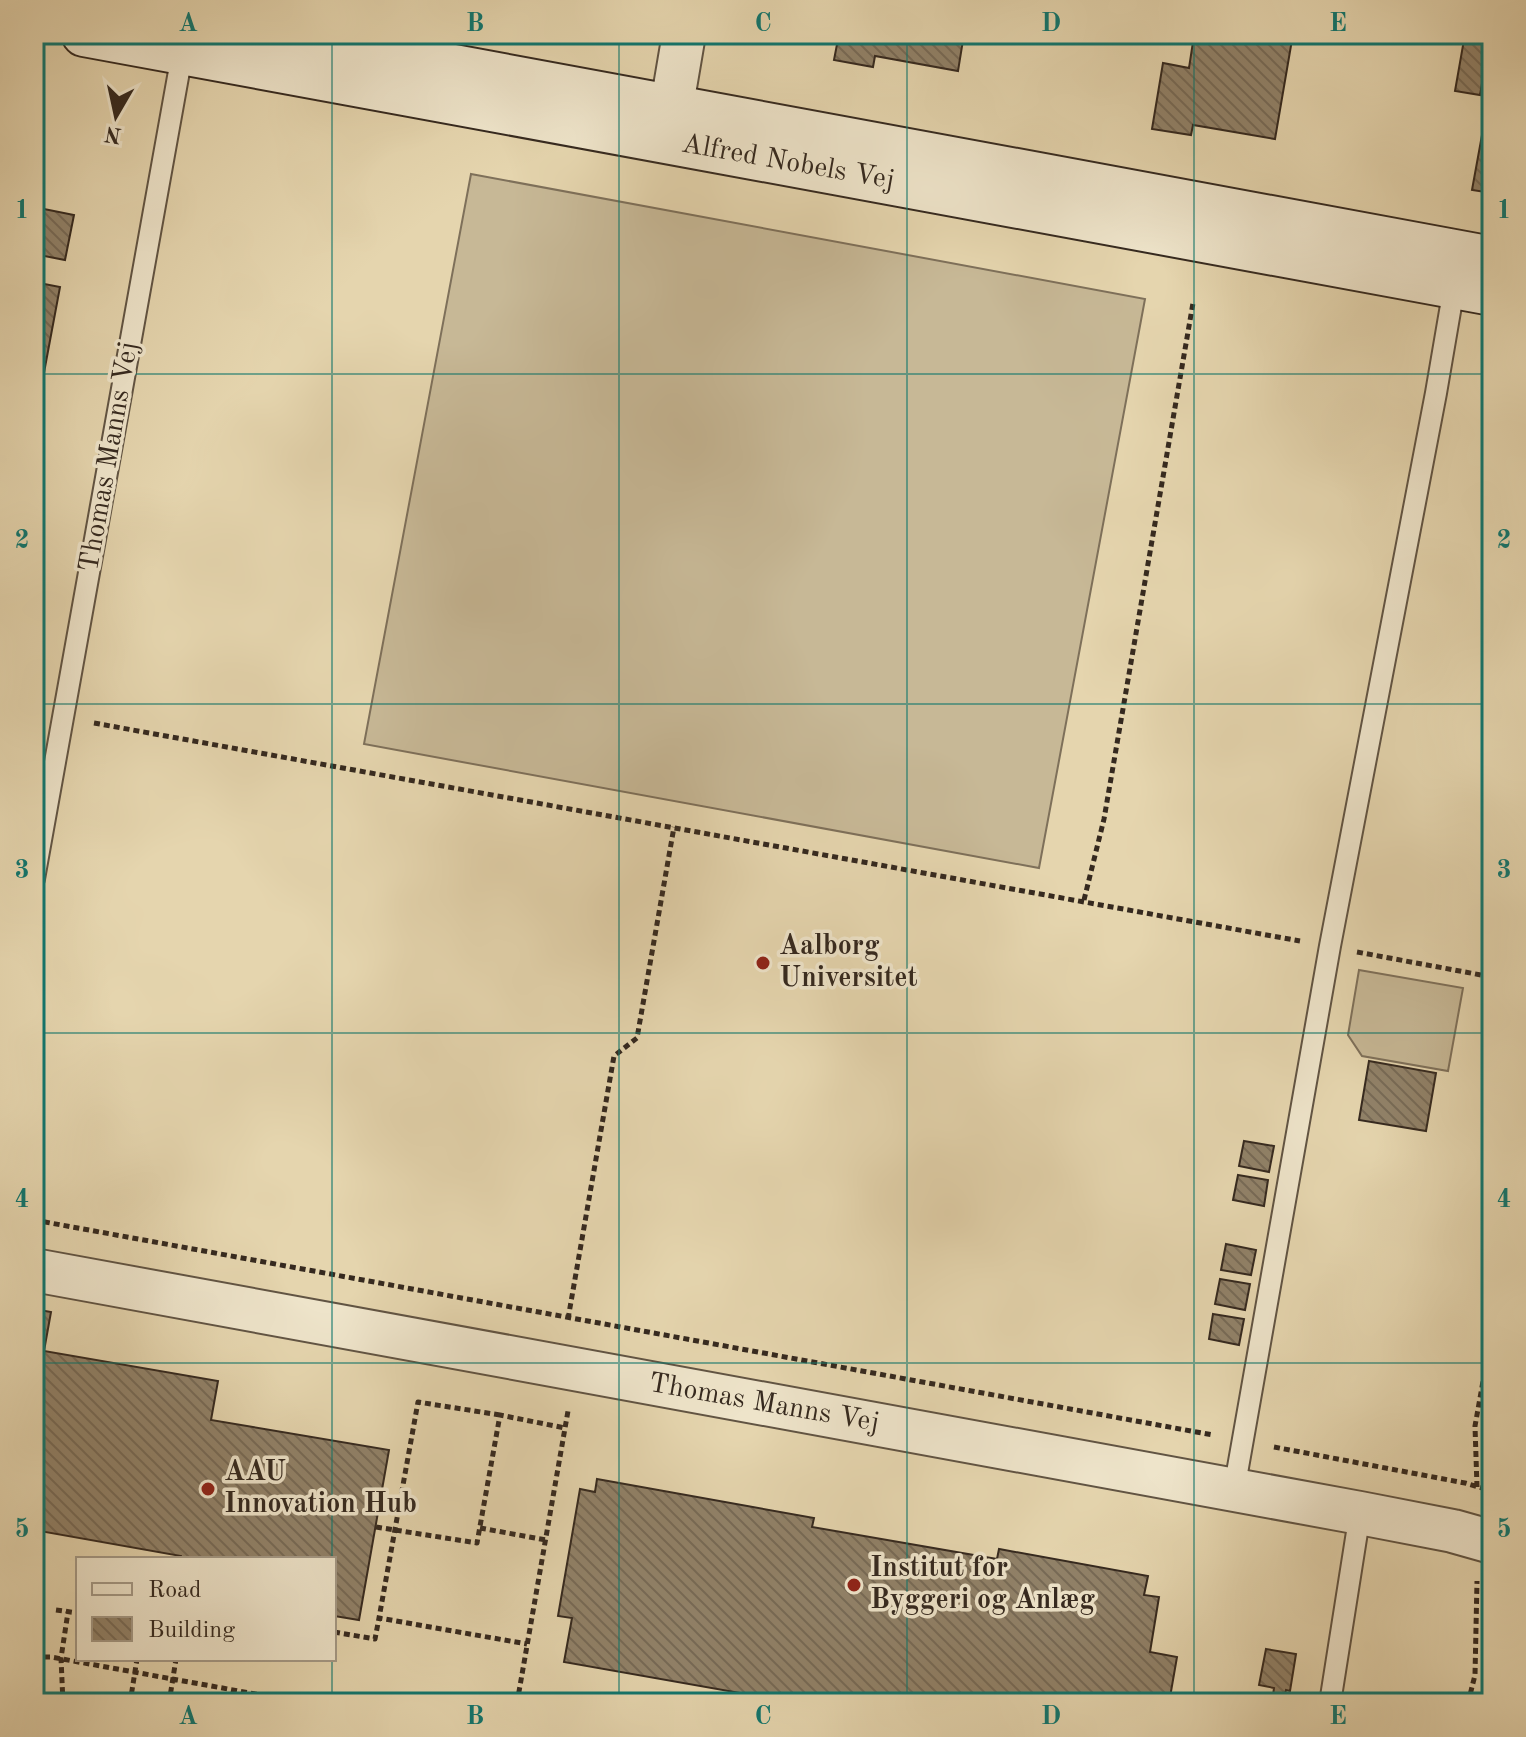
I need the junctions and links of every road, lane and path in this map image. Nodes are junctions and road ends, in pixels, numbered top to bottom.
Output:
1 (84, 34) edge
2 (275, 34) edge
3 (684, 34) edge
4 (184, 43) edge
5 (669, 124) junction
6 (1475, 272) edge
7 (1193, 303) dead end
8 (63, 717) junction
9 (674, 827) junction
10 (34, 879) edge
11 (1084, 900) junction
12 (1330, 946) junction
13 (1492, 977) edge
14 (34, 1220) edge
15 (34, 1270) edge
16 (568, 1317) junction
17 (575, 1369) junction
18 (500, 1415) junction
19 (565, 1428) junction
20 (1242, 1441) junction
21 (1234, 1490) junction
22 (1492, 1491) edge
23 (1360, 1513) junction
24 (376, 1527) dead end
25 (480, 1528) dead end
26 (395, 1530) junction
27 (546, 1540) junction
28 (1492, 1542) edge
29 (56, 1610) dead end
30 (68, 1612) junction
31 (76, 1613) edge
32 (379, 1618) junction
33 (336, 1632) edge
34 (527, 1644) junction
35 (34, 1657) edge
36 (61, 1658) junction
37 (76, 1661) edge
38 (78, 1661) edge
39 (137, 1661) edge
40 (176, 1661) edge
41 (135, 1671) junction
42 (173, 1677) junction
43 (63, 1703) edge
44 (130, 1703) edge
45 (169, 1703) edge
46 (305, 1703) edge
47 (517, 1703) edge
48 (1330, 1703) edge

1 - 4 street, Alfred Nobels Vej
2 - 5 street, Alfred Nobels Vej
3 - 5 street
4 - 5 street, Alfred Nobels Vej
4 - 8 lane, Thomas Manns Vej
5 - 6 street, Alfred Nobels Vej
6 - 12 lane
7 - 11 path
8 - 9 path
8 - 10 lane, Thomas Manns Vej
9 - 11 path
9 - 16 path
11 - 12 path
12 - 13 path
12 - 20 lane
14 - 16 path
15 - 17 street, Thomas Manns Vej
16 - 20 path
17 - 19 path
17 - 21 street, Thomas Manns Vej
18 - 19 path
18 - 26 path
18 - 26 path
19 - 27 path
20 - 21 lane
20 - 22 path
21 - 23 street, Thomas Manns Vej
23 - 28 street, Thomas Manns Vej
23 - 48 lane
24 - 26 path
25 - 27 path
26 - 32 path
27 - 34 path
29 - 30 path
30 - 31 path
30 - 36 path
32 - 33 path
32 - 34 path
34 - 47 path
35 - 36 path
36 - 37 path
36 - 43 path
38 - 41 path
39 - 41 path
40 - 42 path
41 - 42 path
41 - 44 path
42 - 45 path
42 - 46 path

